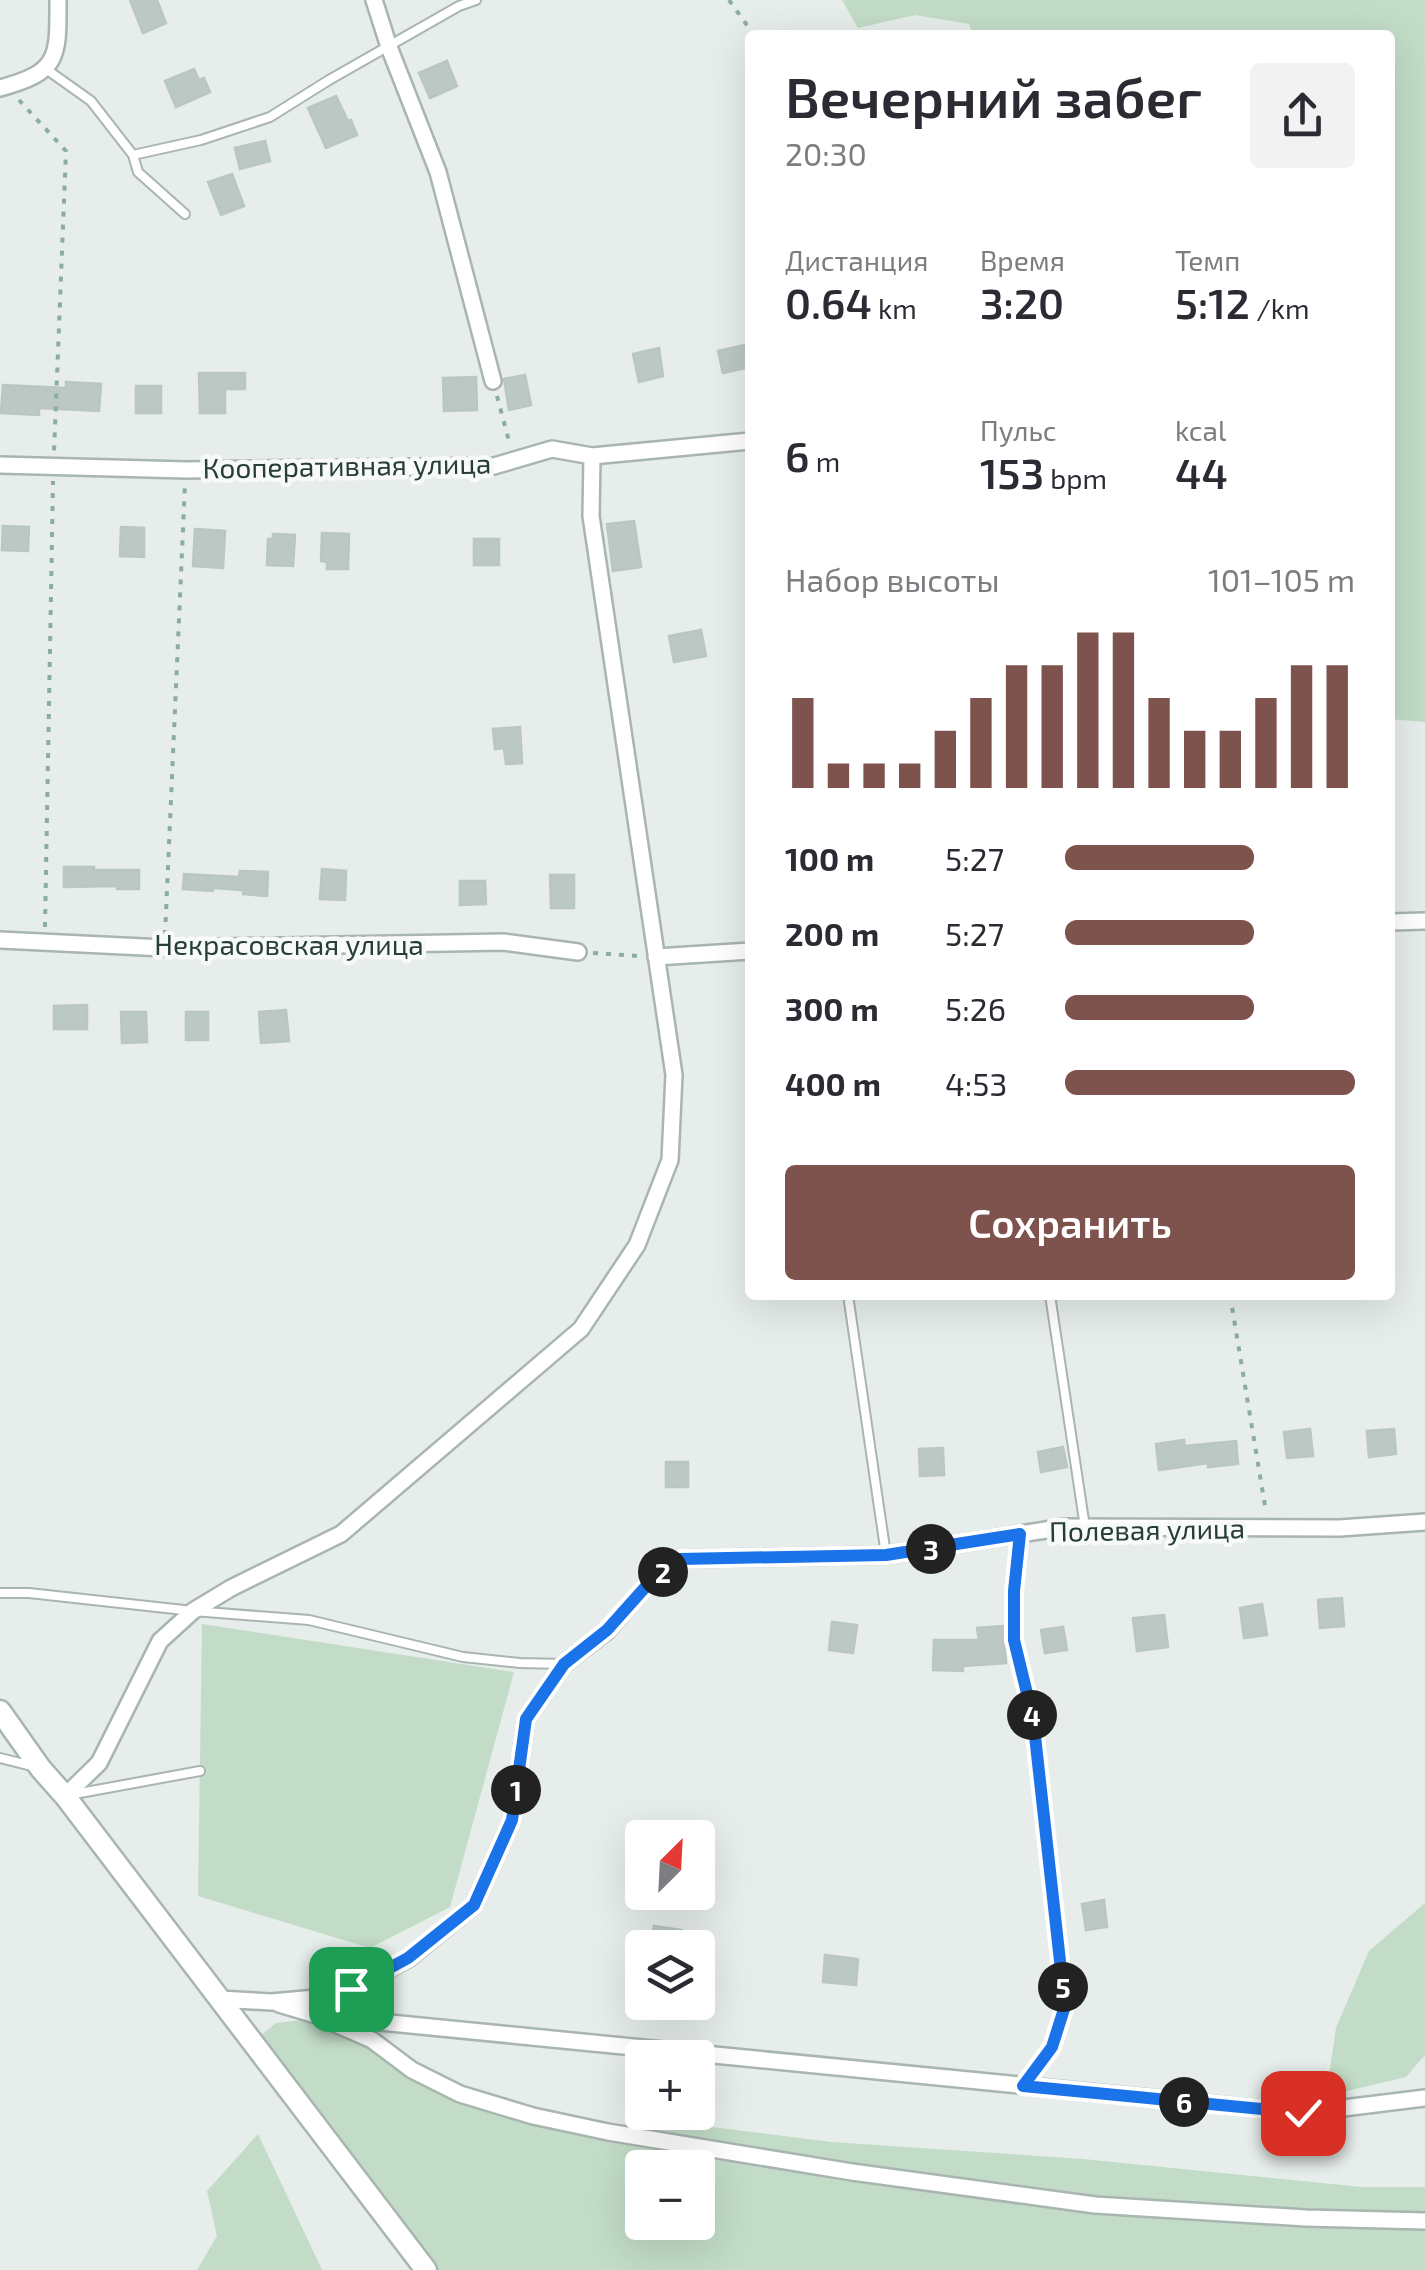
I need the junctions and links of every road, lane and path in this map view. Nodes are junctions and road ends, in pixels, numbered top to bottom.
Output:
1 (58, 0) edge
2 (374, 0) edge
3 (476, 0) edge
4 (728, 0) edge
5 (750, 30) edge
6 (390, 47) junction
7 (46, 68) junction
8 (3, 88) edge
9 (133, 155) junction
10 (185, 214) dead end
11 (493, 382) joint
12 (745, 441) edge
13 (592, 456) junction
14 (514, 460) junction
15 (0, 464) edge
16 (54, 466) junction
17 (186, 470) junction
18 (1395, 922) edge
19 (1425, 922) edge
20 (0, 940) edge
21 (44, 942) junction
22 (164, 948) junction
23 (745, 950) edge
24 (578, 952) joint
25 (656, 957) junction
26 (849, 1300) edge
27 (1051, 1300) edge
28 (1231, 1300) edge
29 (1425, 1522) edge
30 (1086, 1527) junction
31 (1268, 1528) junction
32 (1020, 1534) junction
33 (886, 1555) junction
34 (0, 1592) edge
35 (193, 1611) junction
36 (564, 1664) junction
37 (0, 1711) edge
38 (0, 1758) edge
39 (41, 1769) junction
40 (200, 1772) dead end
41 (65, 1796) junction
42 (218, 1999) junction
43 (271, 2002) junction
44 (319, 2016) junction
45 (1023, 2086) junction
46 (1425, 2098) edge
47 (1425, 2221) edge
48 (426, 2270) edge

1 - 7 street
2 - 6 street
3 - 6 lane
4 - 5 path
6 - 9 lane
6 - 11 street
7 - 8 street
7 - 9 lane
8 - 16 path
9 - 10 lane
11 - 14 path
12 - 13 street, Кооперативная улица
13 - 14 street, Кооперативная улица
13 - 25 street
14 - 17 street, Кооперативная улица
15 - 16 street, Кооперативная улица
16 - 17 street, Кооперативная улица
16 - 21 path
17 - 22 path
18 - 19 street
20 - 21 street, Некрасовская улица
21 - 22 street, Некрасовская улица
22 - 24 street, Некрасовская улица
23 - 25 street
24 - 25 path
25 - 35 street
26 - 33 lane
27 - 30 lane
28 - 31 path
29 - 31 street, Полевая улица
30 - 31 street, Полевая улица
30 - 32 street, Полевая улица
32 - 33 street, Полевая улица
32 - 45 lane
33 - 36 street, Полевая улица
34 - 35 lane
35 - 36 lane
35 - 41 street
36 - 43 street, Полевая улица
37 - 39 street
38 - 39 lane
39 - 41 street
40 - 41 lane
41 - 42 street
42 - 43 street, Полевая улица
42 - 48 street
43 - 44 street, Полевая улица
44 - 45 street, Полевая улица
44 - 47 street
45 - 46 street, Полевая улица

